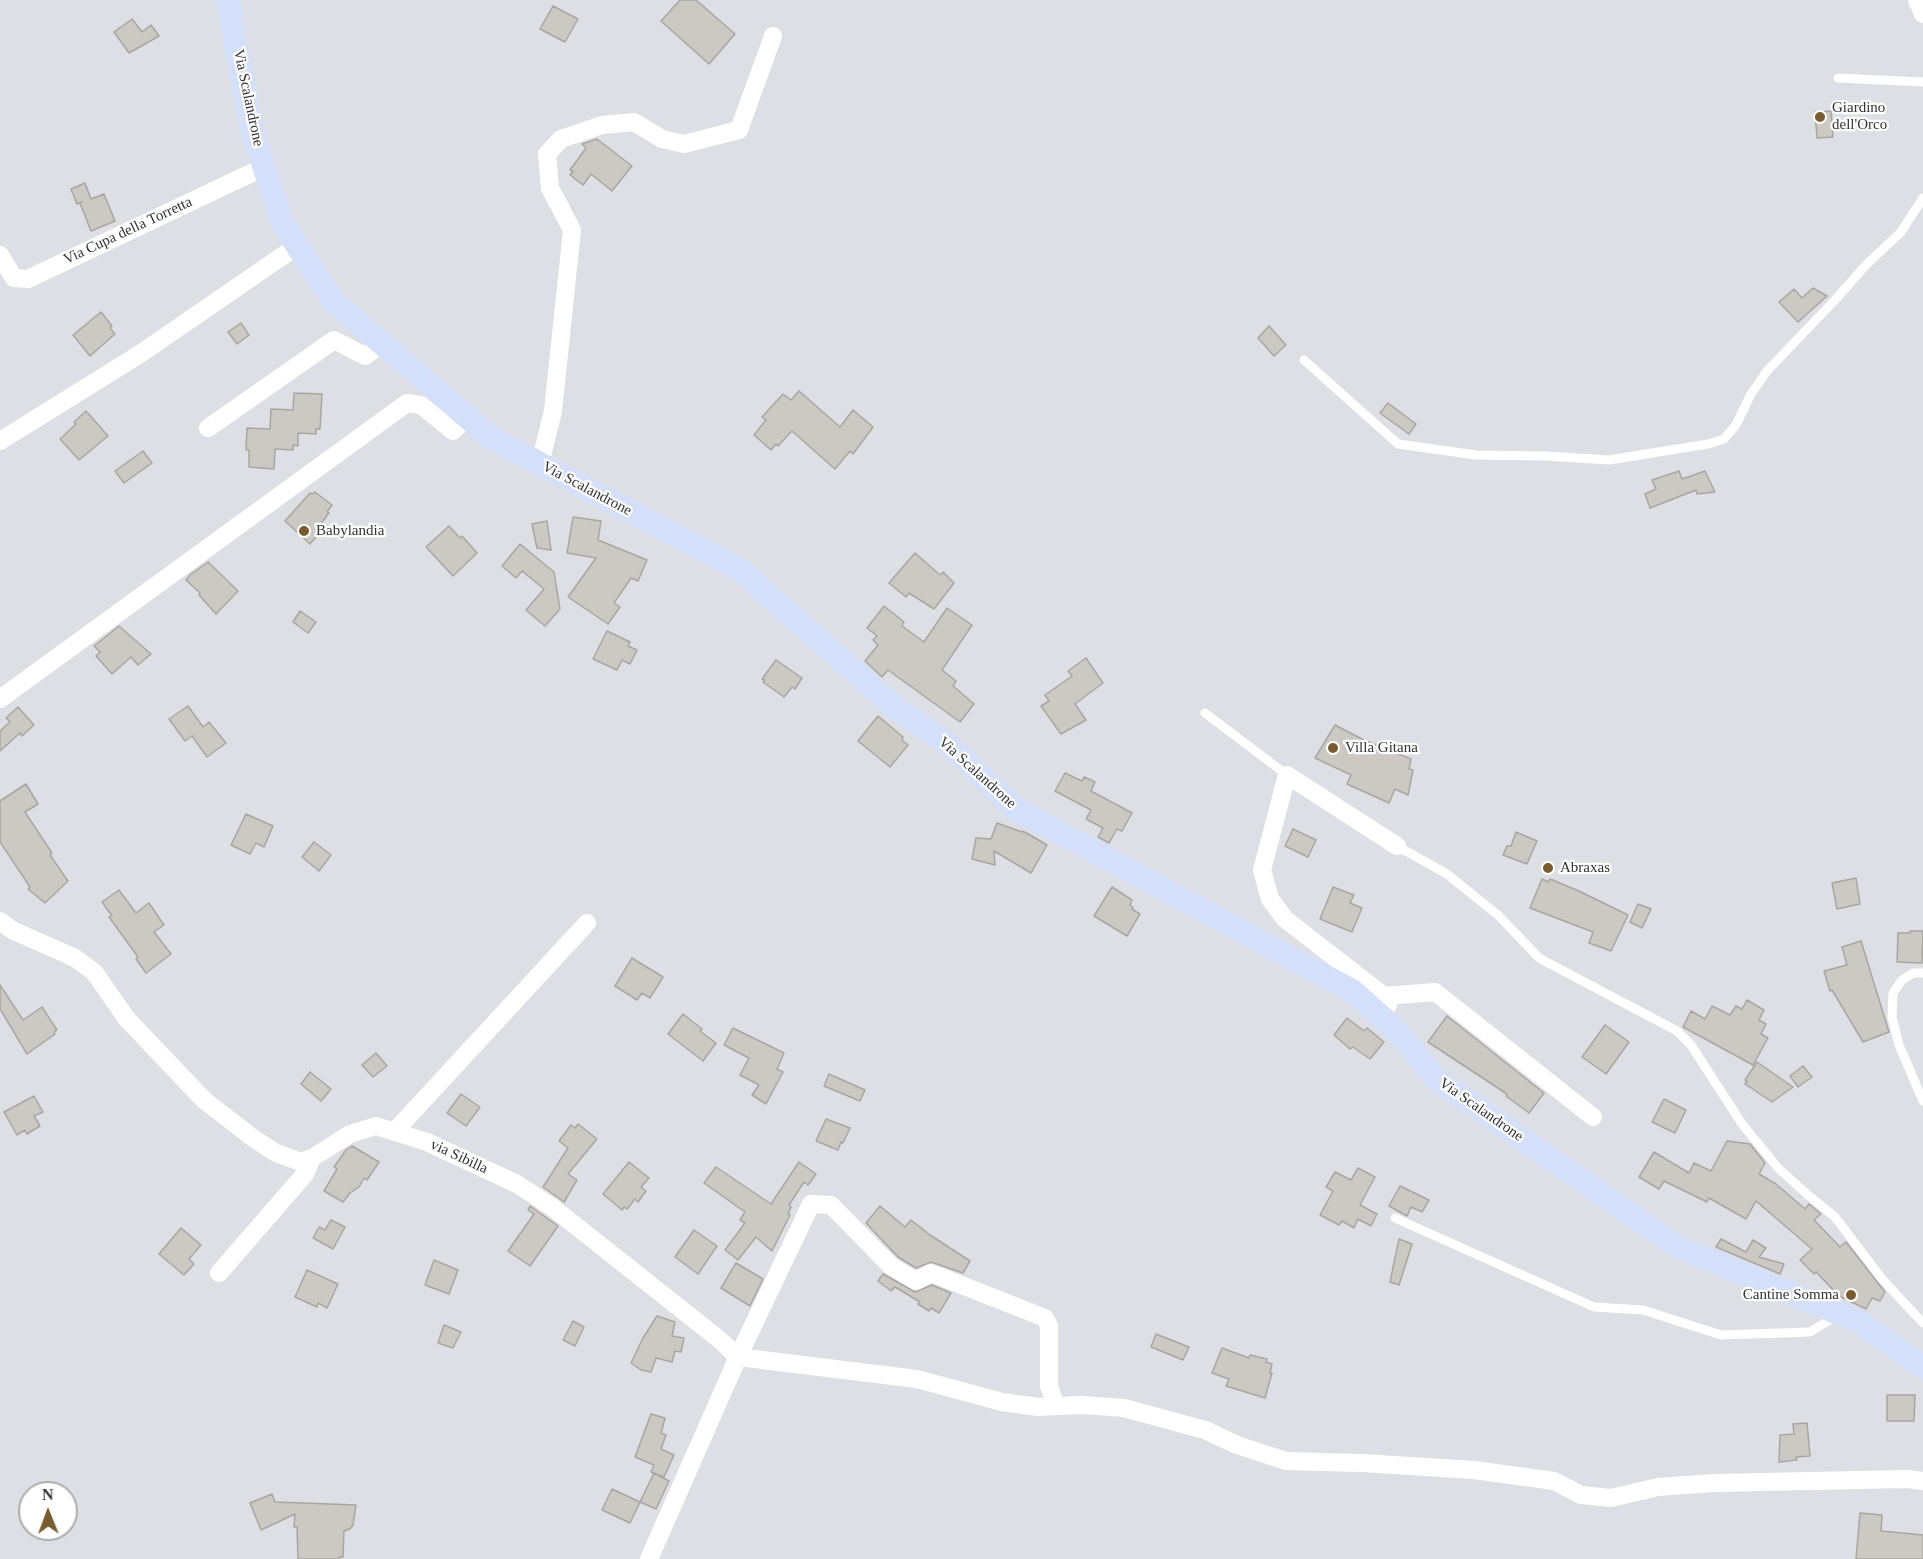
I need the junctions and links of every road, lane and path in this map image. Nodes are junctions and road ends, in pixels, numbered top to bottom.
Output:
1 (228, 0) edge
2 (1917, 0) edge
3 (1923, 14) edge
4 (772, 36) dead end
5 (1838, 78) dead end
6 (1923, 82) edge
7 (264, 167) junction
8 (1923, 198) edge
9 (297, 246) junction
10 (0, 255) edge
11 (382, 343) junction
12 (1304, 360) dead end
13 (468, 417) junction
14 (208, 428) dead end
15 (0, 441) edge
16 (540, 464) junction
17 (0, 699) edge
18 (1205, 713) dead end
19 (1287, 774) junction
20 (1397, 846) joint
21 (0, 921) edge
22 (587, 923) dead end
23 (1923, 973) edge
24 (1384, 996) junction
25 (1397, 1031) junction
26 (1923, 1101) edge
27 (1593, 1116) dead end
28 (394, 1132) junction
29 (312, 1158) junction
30 (1395, 1218) dead end
31 (219, 1273) dead end
32 (1840, 1313) junction
33 (1923, 1323) edge
34 (738, 1357) junction
35 (1923, 1367) edge
36 (1056, 1406) junction
37 (1923, 1481) edge
38 (649, 1559) edge

1 - 7 street, Via Scalandrone
2 - 3 street
4 - 16 street
5 - 6 lane
7 - 9 street, Via Scalandrone
7 - 10 street, Via Cupa della Torretta
8 - 12 lane
9 - 11 street, Via Scalandrone
9 - 15 street
11 - 13 street, Via Scalandrone
11 - 14 street
13 - 16 street, Via Scalandrone
13 - 17 street
16 - 25 street, Via Scalandrone
18 - 19 lane
19 - 20 street
19 - 24 street
20 - 33 lane
21 - 29 street
22 - 28 street
23 - 26 lane
24 - 25 street
24 - 27 street
25 - 32 street, Via Scalandrone
28 - 29 street, via Sibilla
28 - 34 street, via Sibilla
29 - 31 street
30 - 32 lane
32 - 35 street, Via Scalandrone
34 - 36 street
34 - 36 street
34 - 38 street
36 - 37 street

